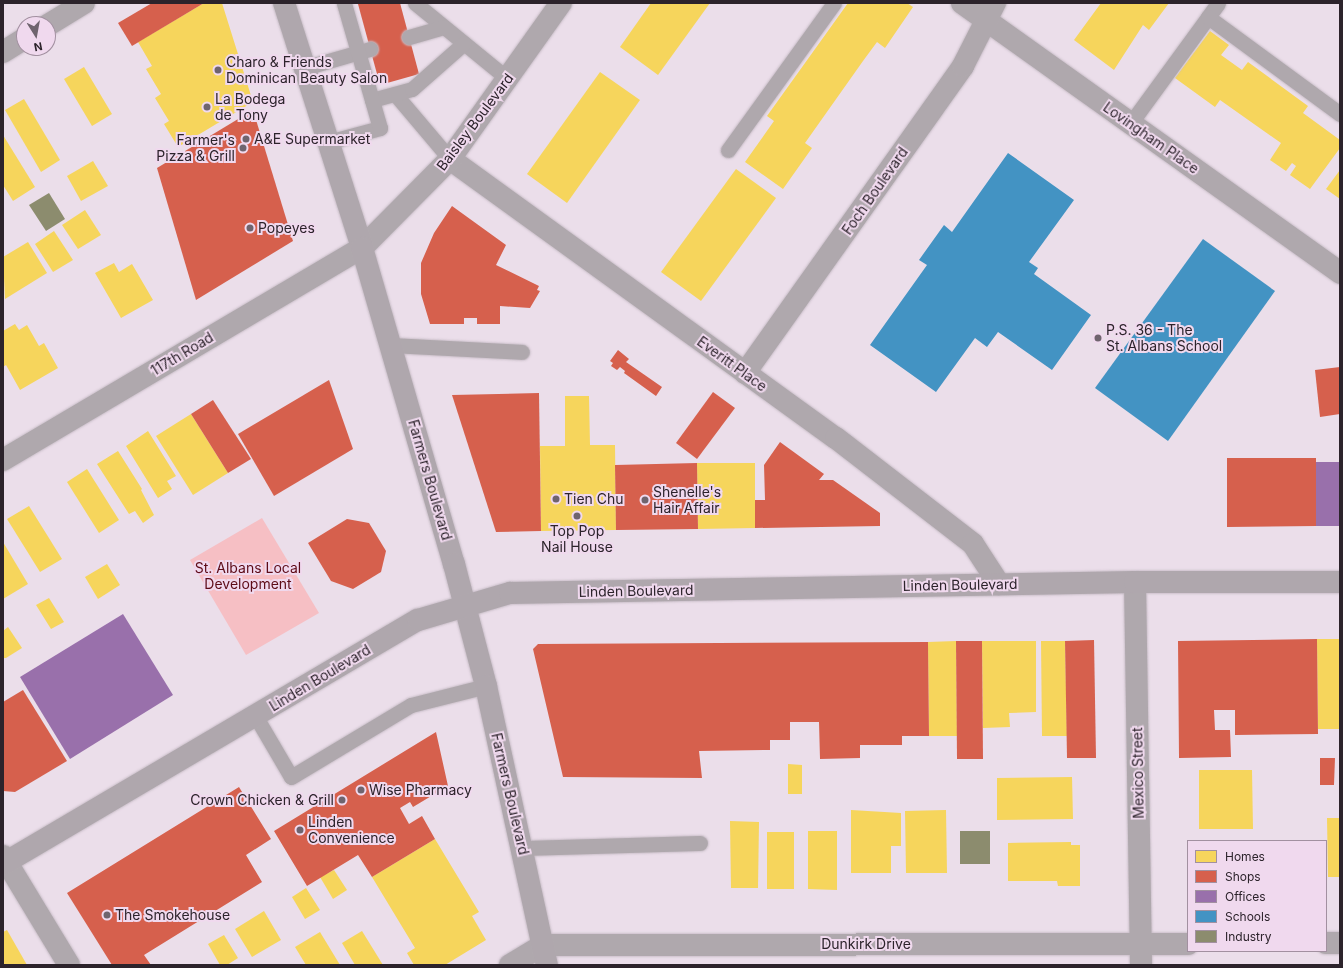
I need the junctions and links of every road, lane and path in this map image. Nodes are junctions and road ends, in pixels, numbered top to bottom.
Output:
1 (84, 3) edge
2 (284, 3) edge
3 (344, 3) edge
4 (415, 3) edge
5 (561, 3) edge
6 (834, 3) edge
7 (962, 3) edge
8 (1218, 3) edge
9 (991, 12) edge
10 (1208, 17) junction
11 (56, 20) edge
12 (444, 27) junction
13 (409, 37) dead end
14 (464, 43) junction
15 (16, 44) edge
16 (364, 51) junction
17 (3, 52) edge
18 (304, 68) junction
19 (508, 78) junction
20 (394, 94) junction
21 (372, 100) junction
22 (1340, 114) edge
23 (1130, 124) junction
24 (328, 142) junction
25 (728, 150) dead end
26 (450, 159) junction
27 (362, 248) junction
28 (1340, 273) edge
29 (390, 345) junction
30 (522, 352) dead end
31 (745, 373) junction
32 (3, 460) edge
33 (1135, 582) junction
34 (1340, 582) edge
35 (999, 584) junction
36 (465, 607) junction
37 (486, 686) junction
38 (256, 716) junction
39 (700, 843) dead end
40 (522, 848) junction
41 (4, 861) edge
42 (1327, 943) edge
43 (1340, 943) edge
44 (1141, 944) junction
45 (1187, 944) edge
46 (545, 955) edge
47 (69, 965) edge
48 (510, 965) edge
49 (1141, 965) edge

1 - 11 street
2 - 18 main road, Farmers Boulevard
3 - 16 lane
4 - 12 lane
5 - 19 street, Baisley Boulevard
6 - 25 lane
7 - 9 street, Lovingham Place
8 - 10 lane
9 - 23 street, Lovingham Place
9 - 31 street, Foch Boulevard
10 - 22 lane
10 - 23 lane
12 - 13 lane
12 - 14 lane
14 - 19 lane
14 - 20 lane
15 - 17 street
16 - 18 lane
16 - 21 lane
18 - 24 main road, Farmers Boulevard
19 - 26 street, Baisley Boulevard
20 - 21 lane
20 - 26 lane
21 - 24 lane
23 - 28 street, Lovingham Place
24 - 27 main road, Farmers Boulevard
26 - 27 street, Baisley Boulevard
26 - 31 street, Everitt Place
27 - 29 main road, Farmers Boulevard
27 - 32 street, 117th Road
29 - 30 lane
29 - 36 main road, Farmers Boulevard
31 - 35 street, Everitt Place
33 - 34 main road, Linden Boulevard
33 - 35 main road, Linden Boulevard
33 - 44 street, Mexico Street
35 - 36 main road, Linden Boulevard
36 - 37 main road, Farmers Boulevard
36 - 38 main road, Linden Boulevard
37 - 38 lane
37 - 40 main road, Farmers Boulevard
38 - 41 main road, Linden Boulevard
39 - 40 lane
40 - 46 main road, Farmers Boulevard
41 - 47 street
42 - 43 street
44 - 45 street, Dunkirk Drive
44 - 46 street, Dunkirk Drive
44 - 49 street, Mexico Street
46 - 48 street

